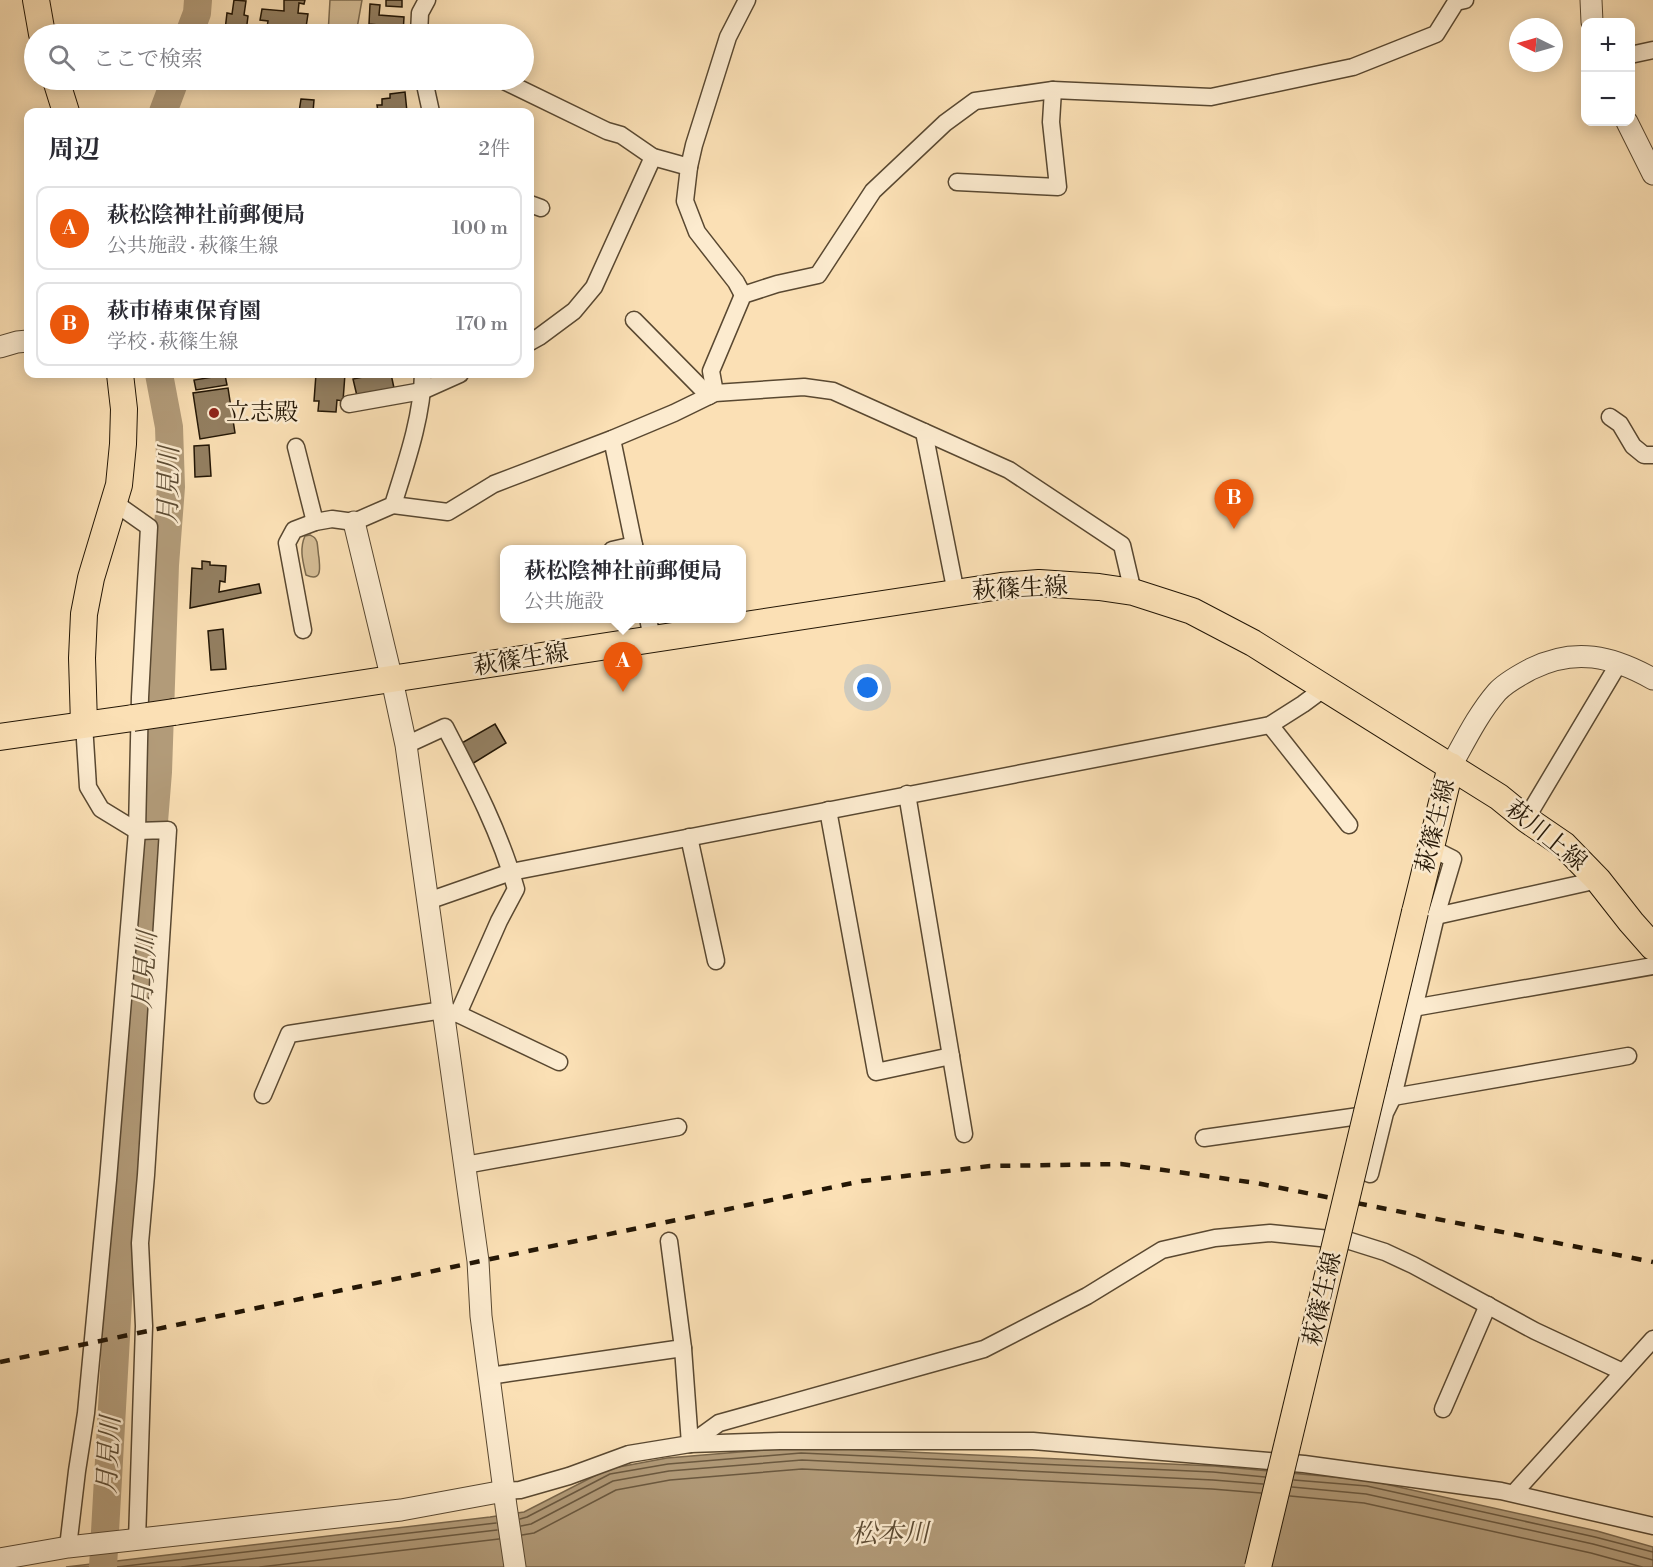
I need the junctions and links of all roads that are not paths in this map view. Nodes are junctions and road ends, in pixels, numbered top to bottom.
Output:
1 (36, 0) edge
2 (428, 0) edge
3 (747, 0) edge
4 (1465, 0) edge
5 (1591, 0) edge
6 (1592, 18) edge
7 (40, 24) edge
8 (419, 24) edge
9 (1653, 50) edge
10 (1635, 54) edge
11 (59, 90) edge
12 (426, 90) edge
13 (523, 90) edge
14 (1053, 90) junction
15 (65, 108) edge
16 (430, 108) edge
17 (1629, 126) edge
18 (653, 157) junction
19 (1653, 174) edge
20 (684, 176) junction
21 (957, 182) dead end
22 (743, 295) junction
23 (634, 320) dead end
24 (534, 340) edge
25 (24, 341) edge
26 (0, 347) edge
27 (120, 378) edge
28 (423, 378) edge
29 (451, 378) edge
30 (422, 391) junction
31 (712, 395) junction
32 (349, 404) dead end
33 (1610, 417) dead end
34 (924, 432) junction
35 (612, 439) junction
36 (296, 447) dead end
37 (1653, 455) edge
38 (114, 503) junction
39 (393, 505) junction
40 (315, 522) junction
41 (354, 522) junction
42 (635, 545) edge
43 (1133, 592) junction
44 (956, 593) junction
45 (746, 618) edge
46 (701, 623) edge
47 (650, 629) edge
48 (303, 630) dead end
49 (1619, 663) junction
50 (1653, 679) edge
51 (392, 680) junction
52 (1326, 687) junction
53 (84, 724) junction
54 (1270, 725) junction
55 (0, 737) edge
56 (405, 745) junction
57 (1451, 766) junction
58 (907, 794) junction
59 (828, 810) junction
60 (1526, 819) junction
61 (1349, 825) dead end
62 (137, 831) junction
63 (688, 837) junction
64 (511, 872) junction
65 (1598, 880) junction
66 (429, 901) junction
67 (1425, 914) junction
68 (1653, 947) edge
69 (716, 961) dead end
70 (1653, 966) edge
71 (1413, 1008) junction
72 (450, 1012) junction
73 (951, 1056) junction
74 (1628, 1056) dead end
75 (560, 1062) dead end
76 (263, 1095) dead end
77 (1393, 1097) junction
78 (1385, 1113) junction
79 (678, 1127) dead end
80 (964, 1134) dead end
81 (1204, 1138) dead end
82 (465, 1165) junction
83 (1370, 1174) dead end
84 (669, 1240) dead end
85 (1488, 1305) junction
86 (1653, 1339) edge
87 (683, 1348) junction
88 (1623, 1372) junction
89 (489, 1376) junction
90 (1443, 1410) dead end
91 (690, 1444) junction
92 (1514, 1493) junction
93 (505, 1498) junction
94 (1653, 1526) edge
95 (132, 1541) junction
96 (71, 1547) junction
97 (0, 1559) edge
98 (515, 1567) edge
99 (1258, 1567) edge

1 - 7 main road
2 - 8 street
3 - 20 street
4 - 14 street
5 - 6 street
9 - 10 street
11 - 15 main road
12 - 16 street
13 - 18 street
14 - 21 street
14 - 22 street
17 - 19 street
18 - 20 street
18 - 24 street
20 - 22 street
22 - 31 street
23 - 31 street
25 - 26 street
27 - 38 main road
28 - 30 street
29 - 30 street
30 - 32 street
30 - 39 street
31 - 34 street
31 - 35 street
33 - 37 street
34 - 43 street
34 - 44 street
35 - 39 street
35 - 42 street
36 - 40 street
38 - 53 main road
38 - 62 street
39 - 41 street
40 - 41 street
40 - 48 street
41 - 51 street
43 - 44 main road, 萩篠生線
43 - 52 main road, 萩篠生線
44 - 45 main road, 萩篠生線
46 - 47 main road, 萩篠生線
47 - 51 main road, 萩篠生線
49 - 50 street
49 - 57 street
49 - 60 street
51 - 53 main road, 萩篠生線, bridge
51 - 56 street
52 - 54 street
52 - 57 main road, 萩篠生線
53 - 55 main road
53 - 62 street
54 - 58 street
54 - 61 street
56 - 64 street
56 - 66 street
57 - 60 main road, 萩川上線
57 - 67 main road, 萩篠生線
58 - 59 street
58 - 73 street
59 - 63 street
59 - 73 street
60 - 65 main road, 萩川上線
62 - 95 street
62 - 96 street
63 - 64 street
63 - 69 street
64 - 66 street
64 - 72 street
65 - 67 street
65 - 68 main road, 萩川上線
66 - 72 street
67 - 71 street
67 - 99 main road, 萩篠生線, bridge
70 - 71 street
71 - 77 street
72 - 75 street
72 - 76 street
72 - 82 street
73 - 80 street
74 - 77 street
77 - 78 street
78 - 81 street
78 - 83 street
79 - 82 street
82 - 89 street
84 - 87 street
85 - 88 street
85 - 90 street
85 - 91 street
86 - 88 street
87 - 89 street
87 - 91 street
88 - 92 street
89 - 93 street
91 - 92 street
91 - 93 street
92 - 94 street
93 - 95 street
93 - 98 street
95 - 96 street
96 - 97 street

